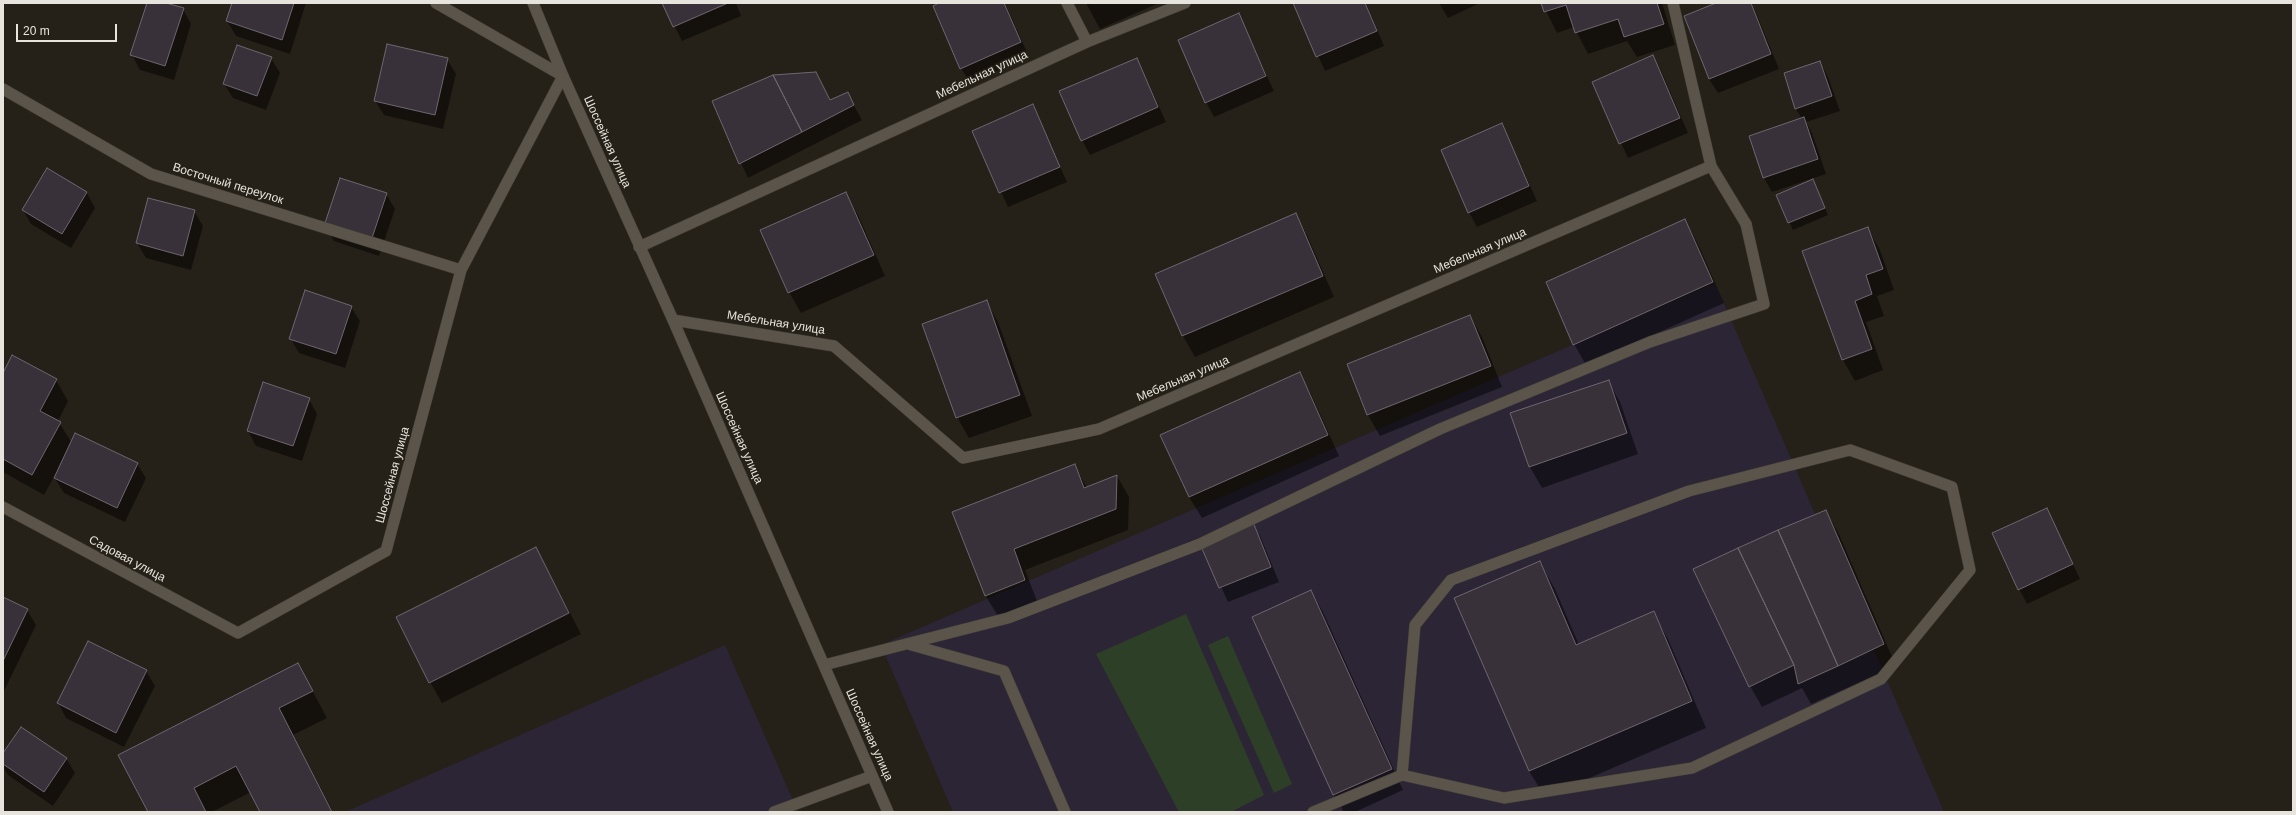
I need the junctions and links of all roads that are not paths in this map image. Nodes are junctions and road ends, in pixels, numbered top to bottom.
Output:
1 (436, 3) edge
2 (533, 3) edge
3 (1067, 3) edge
4 (1185, 3) edge
5 (1673, 3) edge
6 (1086, 42) junction
7 (563, 76) junction
8 (3, 89) edge
9 (1711, 166) junction
10 (639, 247) junction
11 (461, 270) junction
12 (674, 320) junction
13 (3, 507) edge
14 (238, 633) joint
15 (908, 644) junction
16 (824, 665) junction
17 (1402, 774) junction
18 (872, 776) junction
19 (774, 812) edge
20 (888, 812) edge
21 (1066, 812) edge
22 (1313, 812) edge

1 - 7 street
2 - 7 street, Шоссейная улица
3 - 6 street
4 - 6 street, Мебельная улица
5 - 9 street
6 - 10 street, Мебельная улица
7 - 10 street, Шоссейная улица
7 - 11 street, Шоссейная улица
8 - 11 street, Восточный переулок
9 - 12 street, Мебельная улица
9 - 15 street
10 - 12 street, Шоссейная улица
11 - 14 street, Шоссейная улица
12 - 16 street, Шоссейная улица
13 - 14 street, Садовая улица
15 - 16 street
15 - 21 street
16 - 18 street, Шоссейная улица
17 - 17 street
17 - 22 street
18 - 19 street
18 - 20 street, Шоссейная улица

